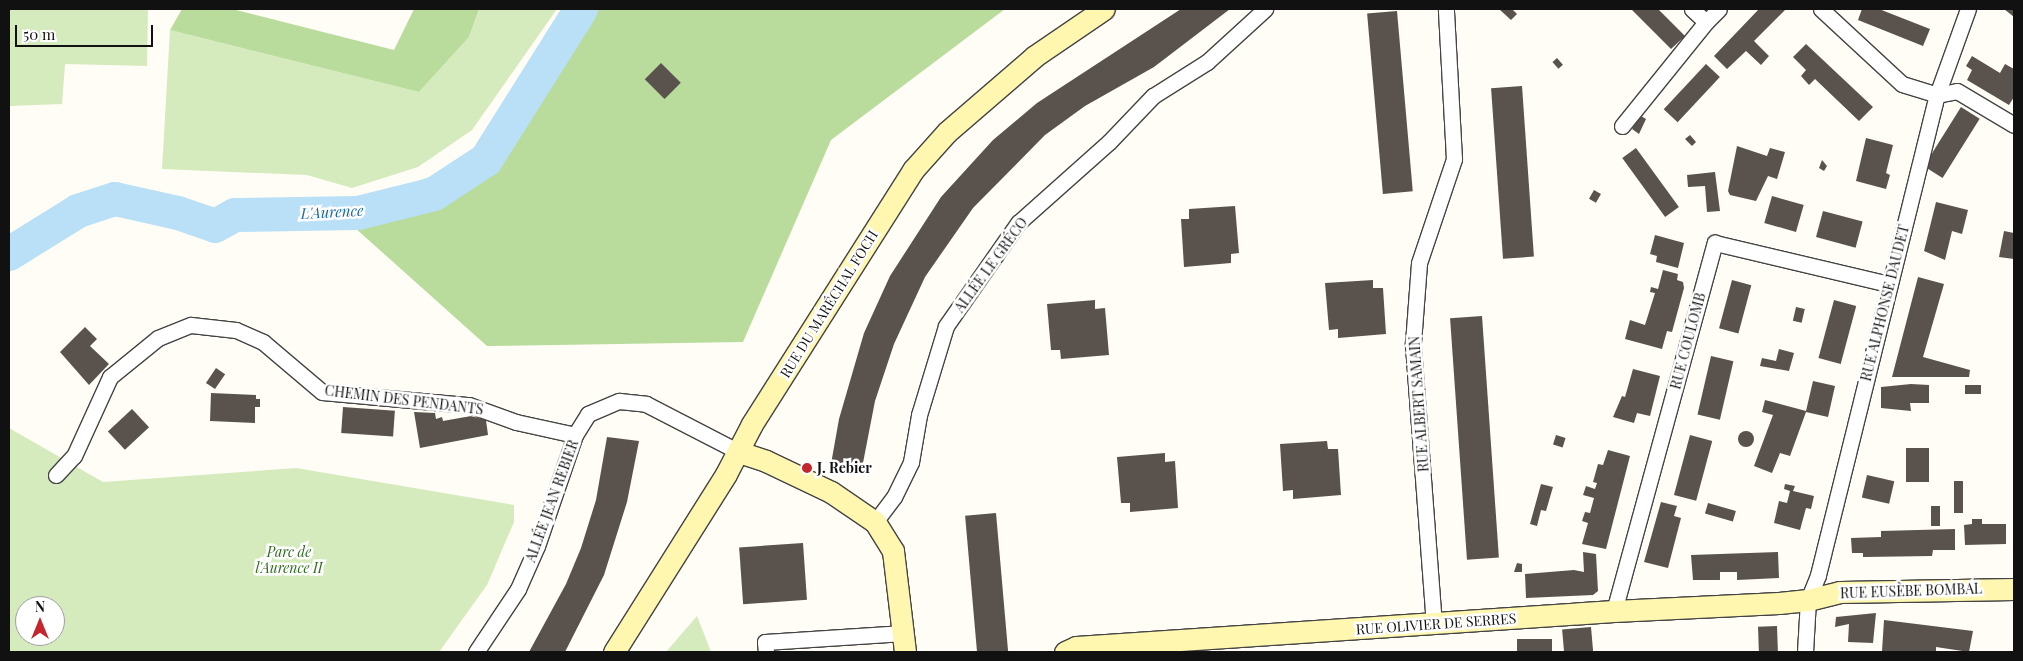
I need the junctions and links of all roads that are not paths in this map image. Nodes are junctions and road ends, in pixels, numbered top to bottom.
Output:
1 (1104, 9) edge
2 (1265, 9) edge
3 (1446, 9) edge
4 (1692, 9) edge
5 (1718, 9) edge
6 (1821, 9) edge
7 (1968, 9) edge
8 (1706, 22) junction
9 (1937, 95) junction
10 (2014, 125) edge
11 (1622, 126) dead end
12 (1889, 284) junction
13 (575, 435) junction
14 (739, 452) junction
15 (56, 475) dead end
16 (875, 522) junction
17 (2014, 589) edge
18 (1808, 600) junction
19 (1614, 611) junction
20 (1434, 625) junction
21 (904, 643) edge
22 (476, 652) edge
23 (614, 652) edge
24 (766, 652) edge
25 (1066, 652) edge
26 (1805, 652) edge

1 - 14 street, RUE DU MARÉCHAL FOCH
2 - 16 street, ALLÉE LE GRÉCO
3 - 20 street, RUE ALBERT SAMAIN
4 - 8 street
5 - 8 street
6 - 9 street
7 - 9 street, RUE ALPHONSE DAUDET
8 - 11 street
9 - 10 street
9 - 12 street, RUE ALPHONSE DAUDET
12 - 18 street, RUE ALPHONSE DAUDET
12 - 19 street, RUE COULOMB
13 - 14 street, ALLÉE JEAN REBIER
13 - 15 street, CHEMIN DES PENDANTS
13 - 22 street, ALLÉE JEAN REBIER
14 - 16 street
14 - 23 street, RUE DU MARÉCHAL FOCH
16 - 21 street
17 - 18 street, RUE EUSÈBE BOMBAL
18 - 19 street, RUE OLIVIER DE SERRES
18 - 26 street, RUE ALPHONSE DAUDET
19 - 20 street, RUE OLIVIER DE SERRES
20 - 25 street, RUE OLIVIER DE SERRES
21 - 24 street

